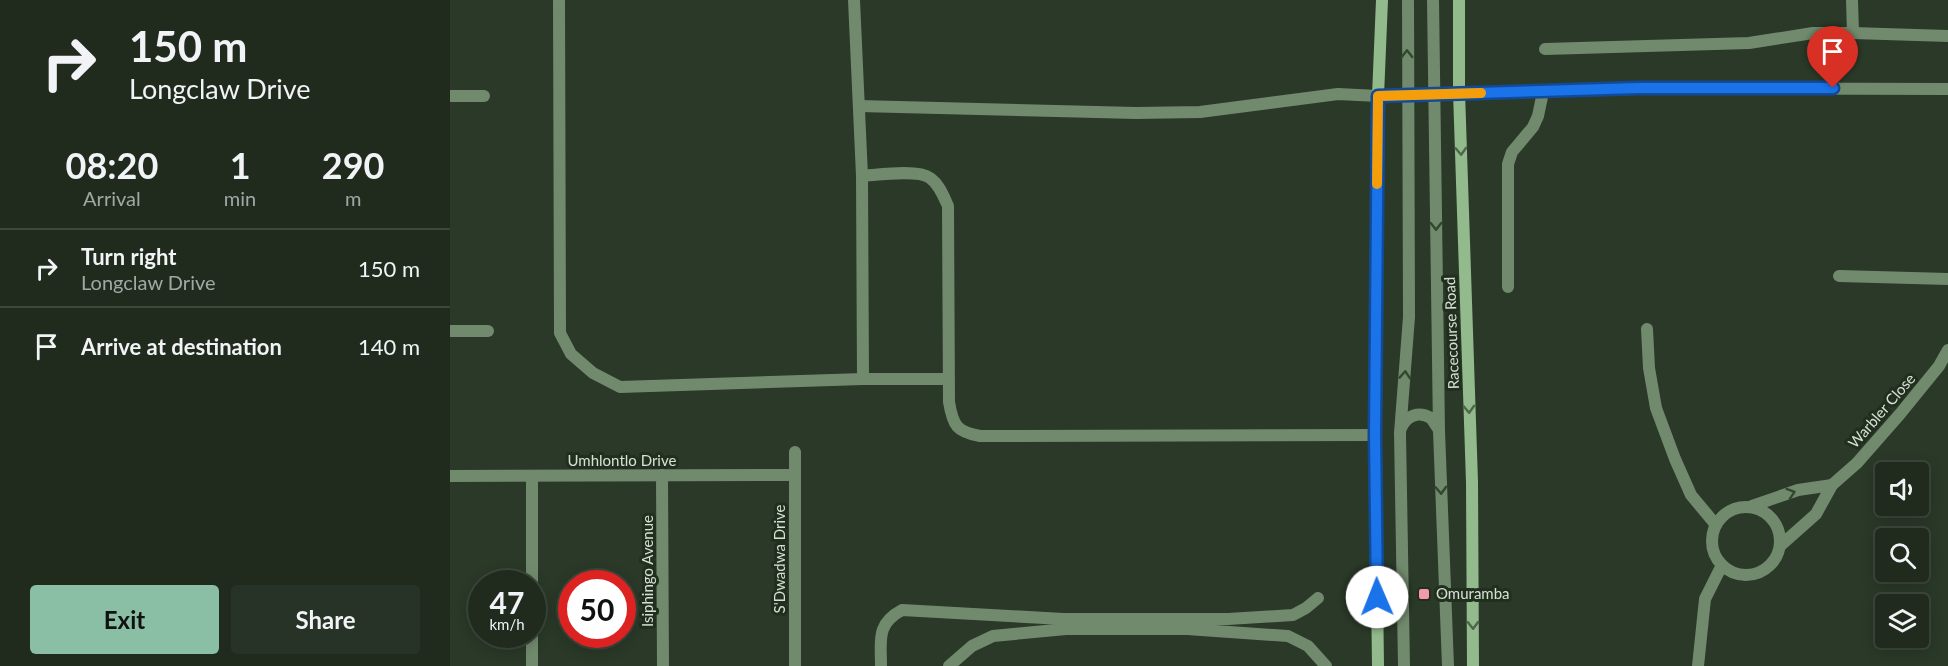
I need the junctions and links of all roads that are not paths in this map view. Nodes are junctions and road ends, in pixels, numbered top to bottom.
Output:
1 (559, 0) edge
2 (854, 0) edge
3 (1382, 0) edge
4 (1408, 0) edge
5 (1433, 0) edge
6 (1459, 0) edge
7 (1852, 0) edge
8 (1853, 33) junction
9 (1948, 36) edge
10 (1545, 49) dead end
11 (1948, 89) edge
12 (1543, 92) junction
13 (1459, 93) junction
14 (1434, 94) junction
15 (1407, 95) junction
16 (450, 96) edge
17 (484, 96) dead end
18 (1378, 96) junction
19 (860, 106) junction
20 (862, 176) junction
21 (1839, 276) dead end
22 (1948, 279) edge
23 (1508, 287) dead end
24 (1647, 329) dead end
25 (450, 331) edge
26 (488, 331) dead end
27 (1948, 350) edge
28 (863, 379) junction
29 (948, 379) junction
30 (1439, 431) junction
31 (1400, 433) junction
32 (1375, 435) junction
33 (795, 452) dead end
34 (662, 475) junction
35 (795, 475) junction
36 (450, 476) edge
37 (532, 476) junction
38 (1832, 485) junction
39 (1752, 507) junction
40 (1716, 525) junction
41 (1780, 546) junction
42 (1722, 565) junction
43 (532, 570) edge
44 (1318, 598) dead end
45 (532, 648) edge
46 (532, 666) edge
47 (663, 666) edge
48 (795, 666) edge
49 (881, 666) edge
50 (948, 666) edge
51 (1326, 666) edge
52 (1378, 666) edge
53 (1404, 666) edge
54 (1448, 666) edge
55 (1473, 666) edge
56 (1698, 666) edge

1 - 28 street
2 - 19 street
3 - 18 main road
15 -> 4 street
5 - 14 street
6 - 13 main road, Racecourse Road
7 - 8 street
8 - 9 street
8 - 10 street
11 - 12 street
12 - 13 street
12 - 23 street
13 - 14 street
13 -> 55 main road, Racecourse Road
14 - 15 street
14 -> 30 street
15 - 18 street
31 -> 15 street
16 - 17 street
18 - 19 street
18 - 32 main road
19 - 20 street
20 - 28 street
20 - 29 street
21 - 22 street
24 - 40 street
25 - 26 street
27 - 38 street, Warbler Close
28 - 29 street
29 - 32 street
30 - 31 street
30 -> 54 street
31 - 53 street
32 - 52 main road
33 - 35 street, S'Dwadwa Drive
34 - 35 street, Umhlontlo Drive
34 - 37 street, Umhlontlo Drive
34 - 47 street, Isiphingo Avenue
35 - 48 street, S'Dwadwa Drive
36 - 37 street, Umhlontlo Drive
37 - 43 street
39 -> 38 street
38 - 41 street, Warbler Close
39 - 40 street
39 - 41 street
40 - 42 street
41 - 42 street
42 - 56 street
44 - 49 street
45 - 46 street
50 - 51 street

